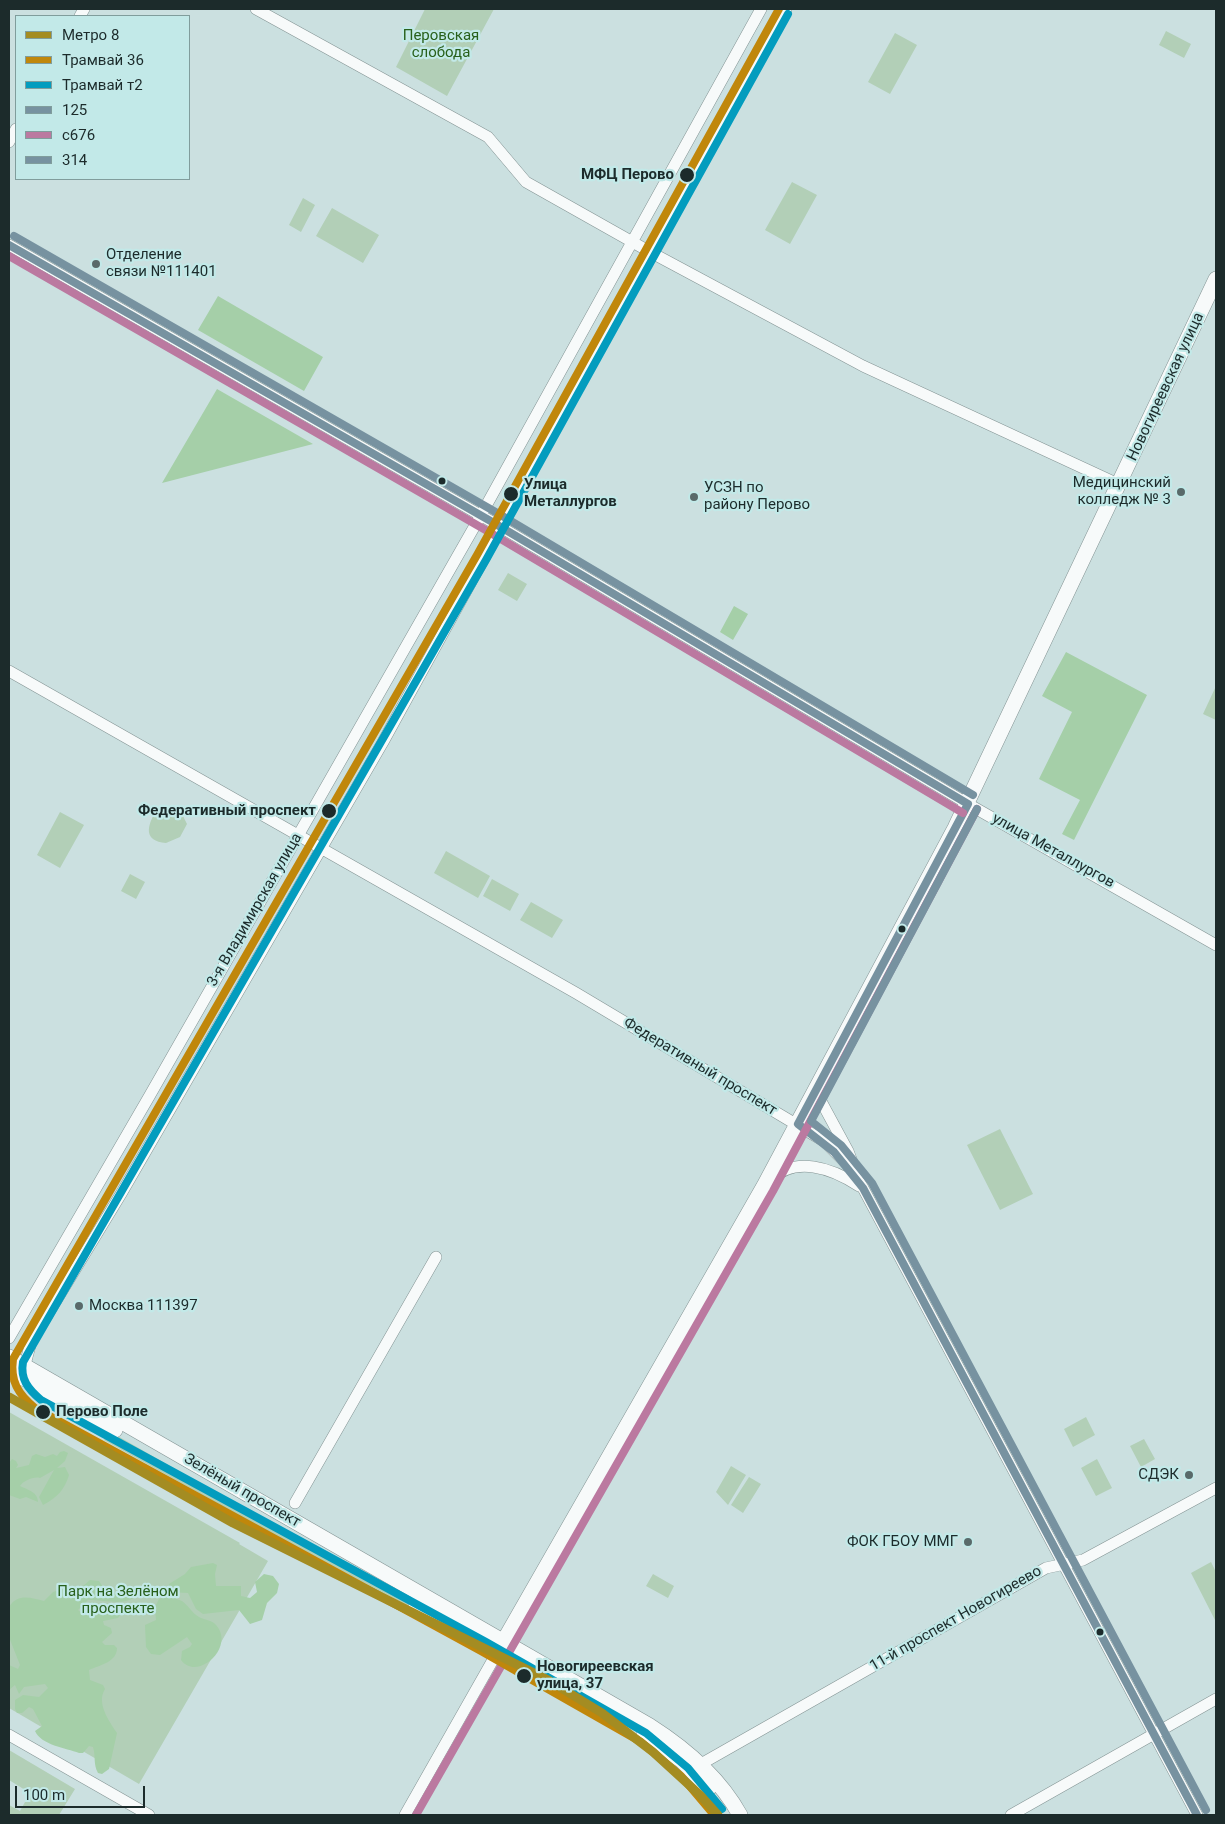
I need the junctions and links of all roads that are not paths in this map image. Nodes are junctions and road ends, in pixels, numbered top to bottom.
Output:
1 (256, 9) edge
2 (761, 9) edge
3 (786, 9) edge
4 (15, 131) edge
5 (9, 142) edge
6 (632, 242) junction
7 (9, 245) edge
8 (652, 253) junction
9 (1216, 279) edge
10 (1120, 485) junction
11 (481, 516) junction
12 (501, 527) junction
13 (9, 670) edge
14 (968, 804) junction
15 (297, 836) junction
16 (321, 849) junction
17 (1216, 945) edge
18 (815, 1090) junction
19 (798, 1124) junction
20 (764, 1186) junction
21 (862, 1188) junction
22 (436, 1257) dead end
23 (9, 1338) edge
24 (9, 1357) edge
25 (18, 1371) edge
26 (1216, 1488) edge
27 (295, 1503) dead end
28 (1063, 1564) junction
29 (501, 1646) junction
30 (1216, 1699) edge
31 (9, 1735) edge
32 (1154, 1735) junction
33 (701, 1764) junction
34 (149, 1815) edge
35 (405, 1815) edge
36 (729, 1815) edge
37 (740, 1815) edge
38 (1011, 1815) edge
39 (1197, 1815) edge

1 - 6 street
2 - 6 street, 3-я Владимирская улица
3 - 8 street, 3-я Владимирская улица
4 - 5 street
6 - 8 street
6 - 11 street, 3-я Владимирская улица
7 - 11 street, улица Металлургов
8 - 10 street
8 - 12 street, 3-я Владимирская улица
9 - 10 main road, Новогиреевская улица
10 - 14 main road, Новогиреевская улица
11 - 12 street, улица Металлургов
11 - 15 street, 3-я Владимирская улица
12 - 14 street, улица Металлургов
12 - 16 street, 3-я Владимирская улица
13 - 15 street, Федеративный проспект
14 - 17 street, улица Металлургов
14 - 18 main road, Новогиреевская улица
15 - 16 street, Федеративный проспект
15 - 23 street, 3-я Владимирская улица
16 - 19 street, Федеративный проспект
16 - 25 street, 3-я Владимирская улица
18 - 19 main road, Новогиреевская улица
18 - 21 street
19 - 20 main road, Новогиреевская улица
19 - 21 street, Федеративный проспект
20 - 21 street
20 - 29 main road, Новогиреевская улица
21 - 28 street, Федеративный проспект
22 - 27 street
24 - 25 main road, Зелёный проспект
25 - 29 main road, Зелёный проспект
26 - 28 street, 11-й проспект Новогиреево
28 - 32 street, Федеративный проспект
28 - 33 street, 11-й проспект Новогиреево
29 - 33 main road, Зелёный проспект
29 - 35 street, Новогиреевская улица
29 - 36 main road, Зелёный проспект
30 - 32 street
31 - 34 street
32 - 38 street
32 - 39 street, Федеративный проспект
33 - 37 main road, Зелёный проспект

